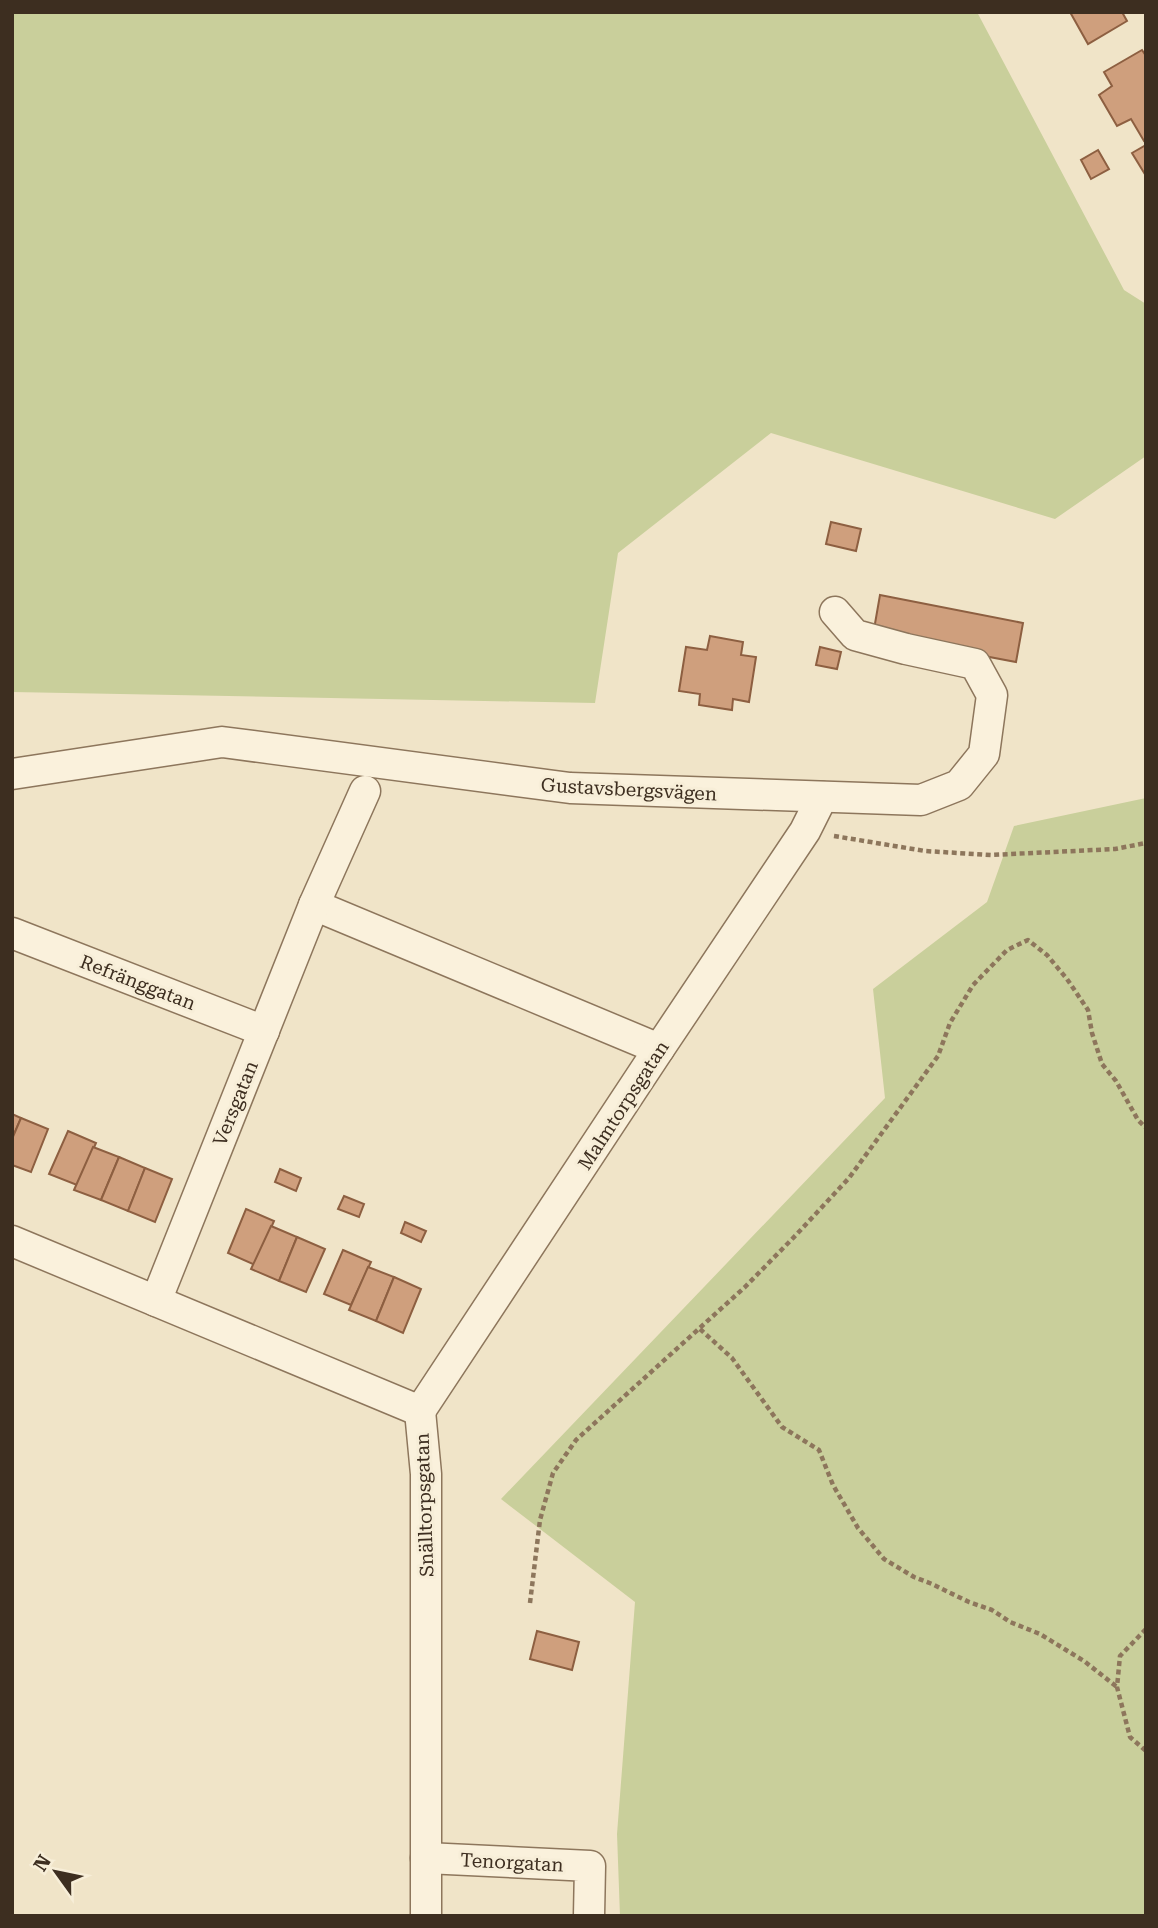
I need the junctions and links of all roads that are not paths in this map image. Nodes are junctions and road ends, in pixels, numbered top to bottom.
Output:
1 (835, 612) dead end
2 (12, 774) edge
3 (365, 791) dead end
4 (822, 797) junction
5 (314, 905) junction
6 (12, 933) edge
7 (264, 1031) junction
8 (659, 1049) junction
9 (12, 1241) edge
10 (156, 1301) junction
11 (421, 1411) junction
12 (426, 1858) junction
13 (426, 1916) edge
14 (589, 1916) edge

1 - 4 street, Gustavsbergsvägen
2 - 4 street, Gustavsbergsvägen
3 - 5 street, Versgatan
4 - 8 street, Malmtorpsgatan
5 - 7 street, Versgatan
5 - 8 street
6 - 7 street, Refränggatan
7 - 10 street, Versgatan
8 - 11 street, Malmtorpsgatan
9 - 10 street, Snälltorpsgatan
10 - 11 street, Snälltorpsgatan
11 - 12 street, Snälltorpsgatan
12 - 13 street, Snälltorpsgatan
12 - 14 street, Tenorgatan

